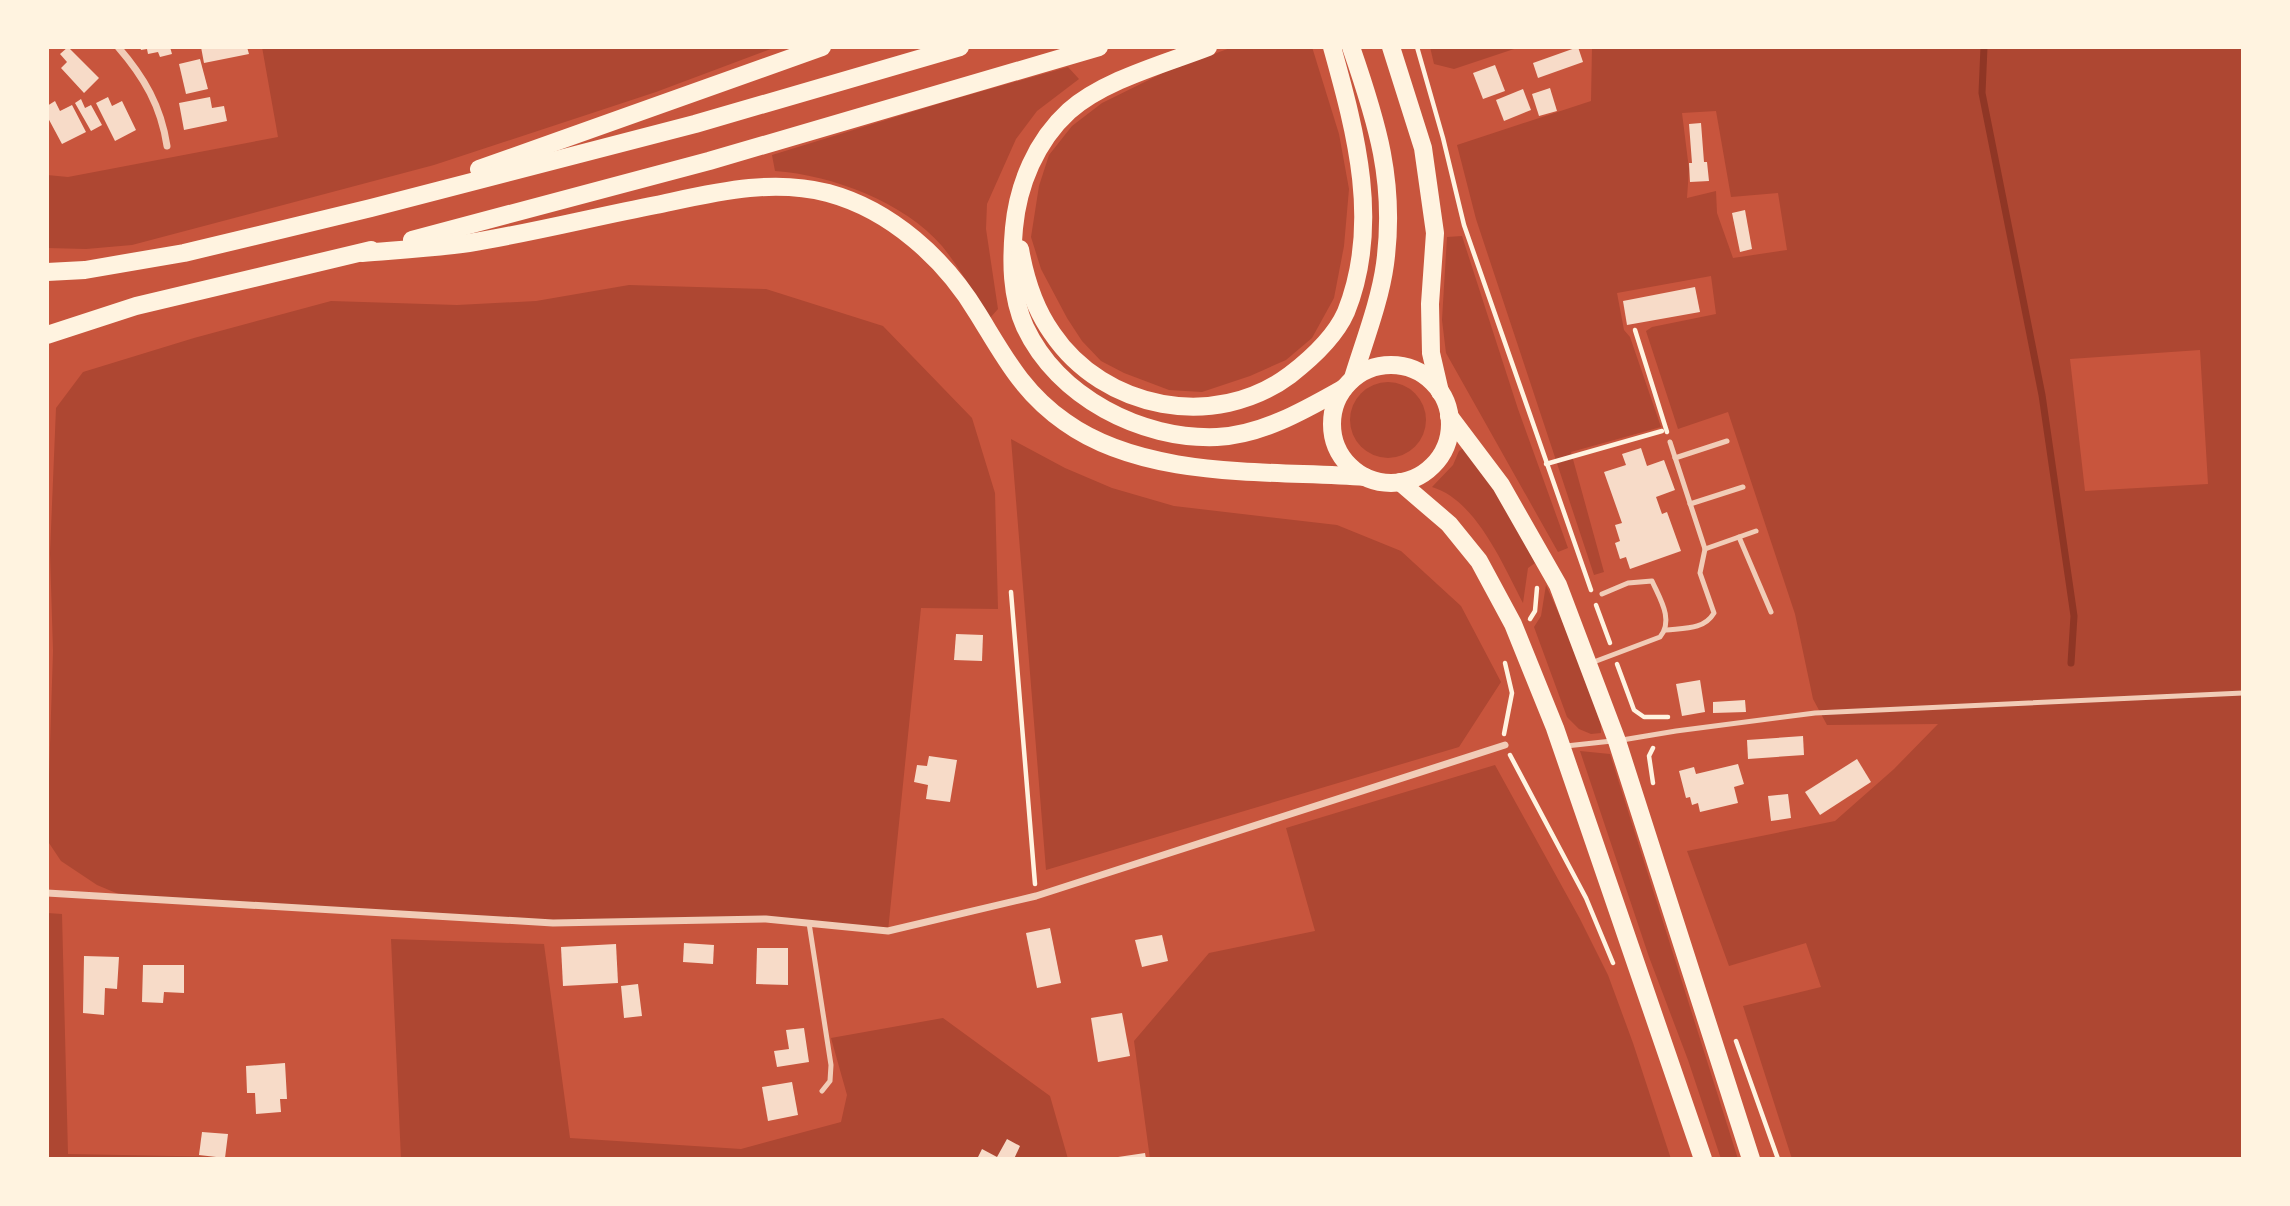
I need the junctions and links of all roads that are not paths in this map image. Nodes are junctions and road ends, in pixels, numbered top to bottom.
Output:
1 (118, 47) edge
2 (822, 47) edge
3 (960, 47) edge
4 (1099, 47) edge
5 (1208, 47) edge
6 (1332, 47) edge
7 (1352, 47) edge
8 (1391, 47) edge
9 (167, 146) dead end
10 (370, 208) junction
11 (1015, 222) junction
12 (362, 253) junction
13 (47, 272) edge
14 (47, 335) edge
15 (1349, 383) junction
16 (1440, 392) junction
17 (1449, 416) junction
18 (1727, 441) dead end
19 (1670, 442) road end
20 (1675, 458) junction
21 (1365, 477) junction
22 (1400, 482) junction
23 (1743, 487) dead end
24 (1690, 504) junction
25 (1756, 531) dead end
26 (1739, 537) junction
27 (1704, 549) junction
28 (1602, 594) dead end
29 (1770, 612) dead end
30 (1666, 630) junction
31 (1588, 664) junction
32 (2243, 692) edge
33 (1616, 741) junction
34 (1505, 745) road end
35 (1561, 746) junction
36 (47, 893) edge
37 (809, 923) junction
38 (822, 1091) dead end
39 (1703, 1159) edge
40 (1751, 1159) edge

1 - 9 street
2 - 10 main road
3 - 10 main road
4 - 12 main road
5 - 11 main road
6 - 11 main road
7 - 15 main road
8 - 16 main road
10 - 13 main road
11 - 15 main road
12 - 14 main road
12 - 21 main road
15 - 16 main road
15 - 21 main road
16 - 17 main road
17 - 22 main road
17 - 31 main road
18 - 20 lane
19 - 20 lane
20 - 24 lane
21 - 22 main road
22 - 35 main road
23 - 24 lane
24 - 27 lane
25 - 26 lane
26 - 27 lane
26 - 29 lane
27 - 30 lane
28 - 30 lane
30 - 31 lane
31 - 33 main road
32 - 33 lane
33 - 35 lane
33 - 40 main road
34 - 37 street
35 - 39 main road
36 - 37 street
37 - 38 lane

